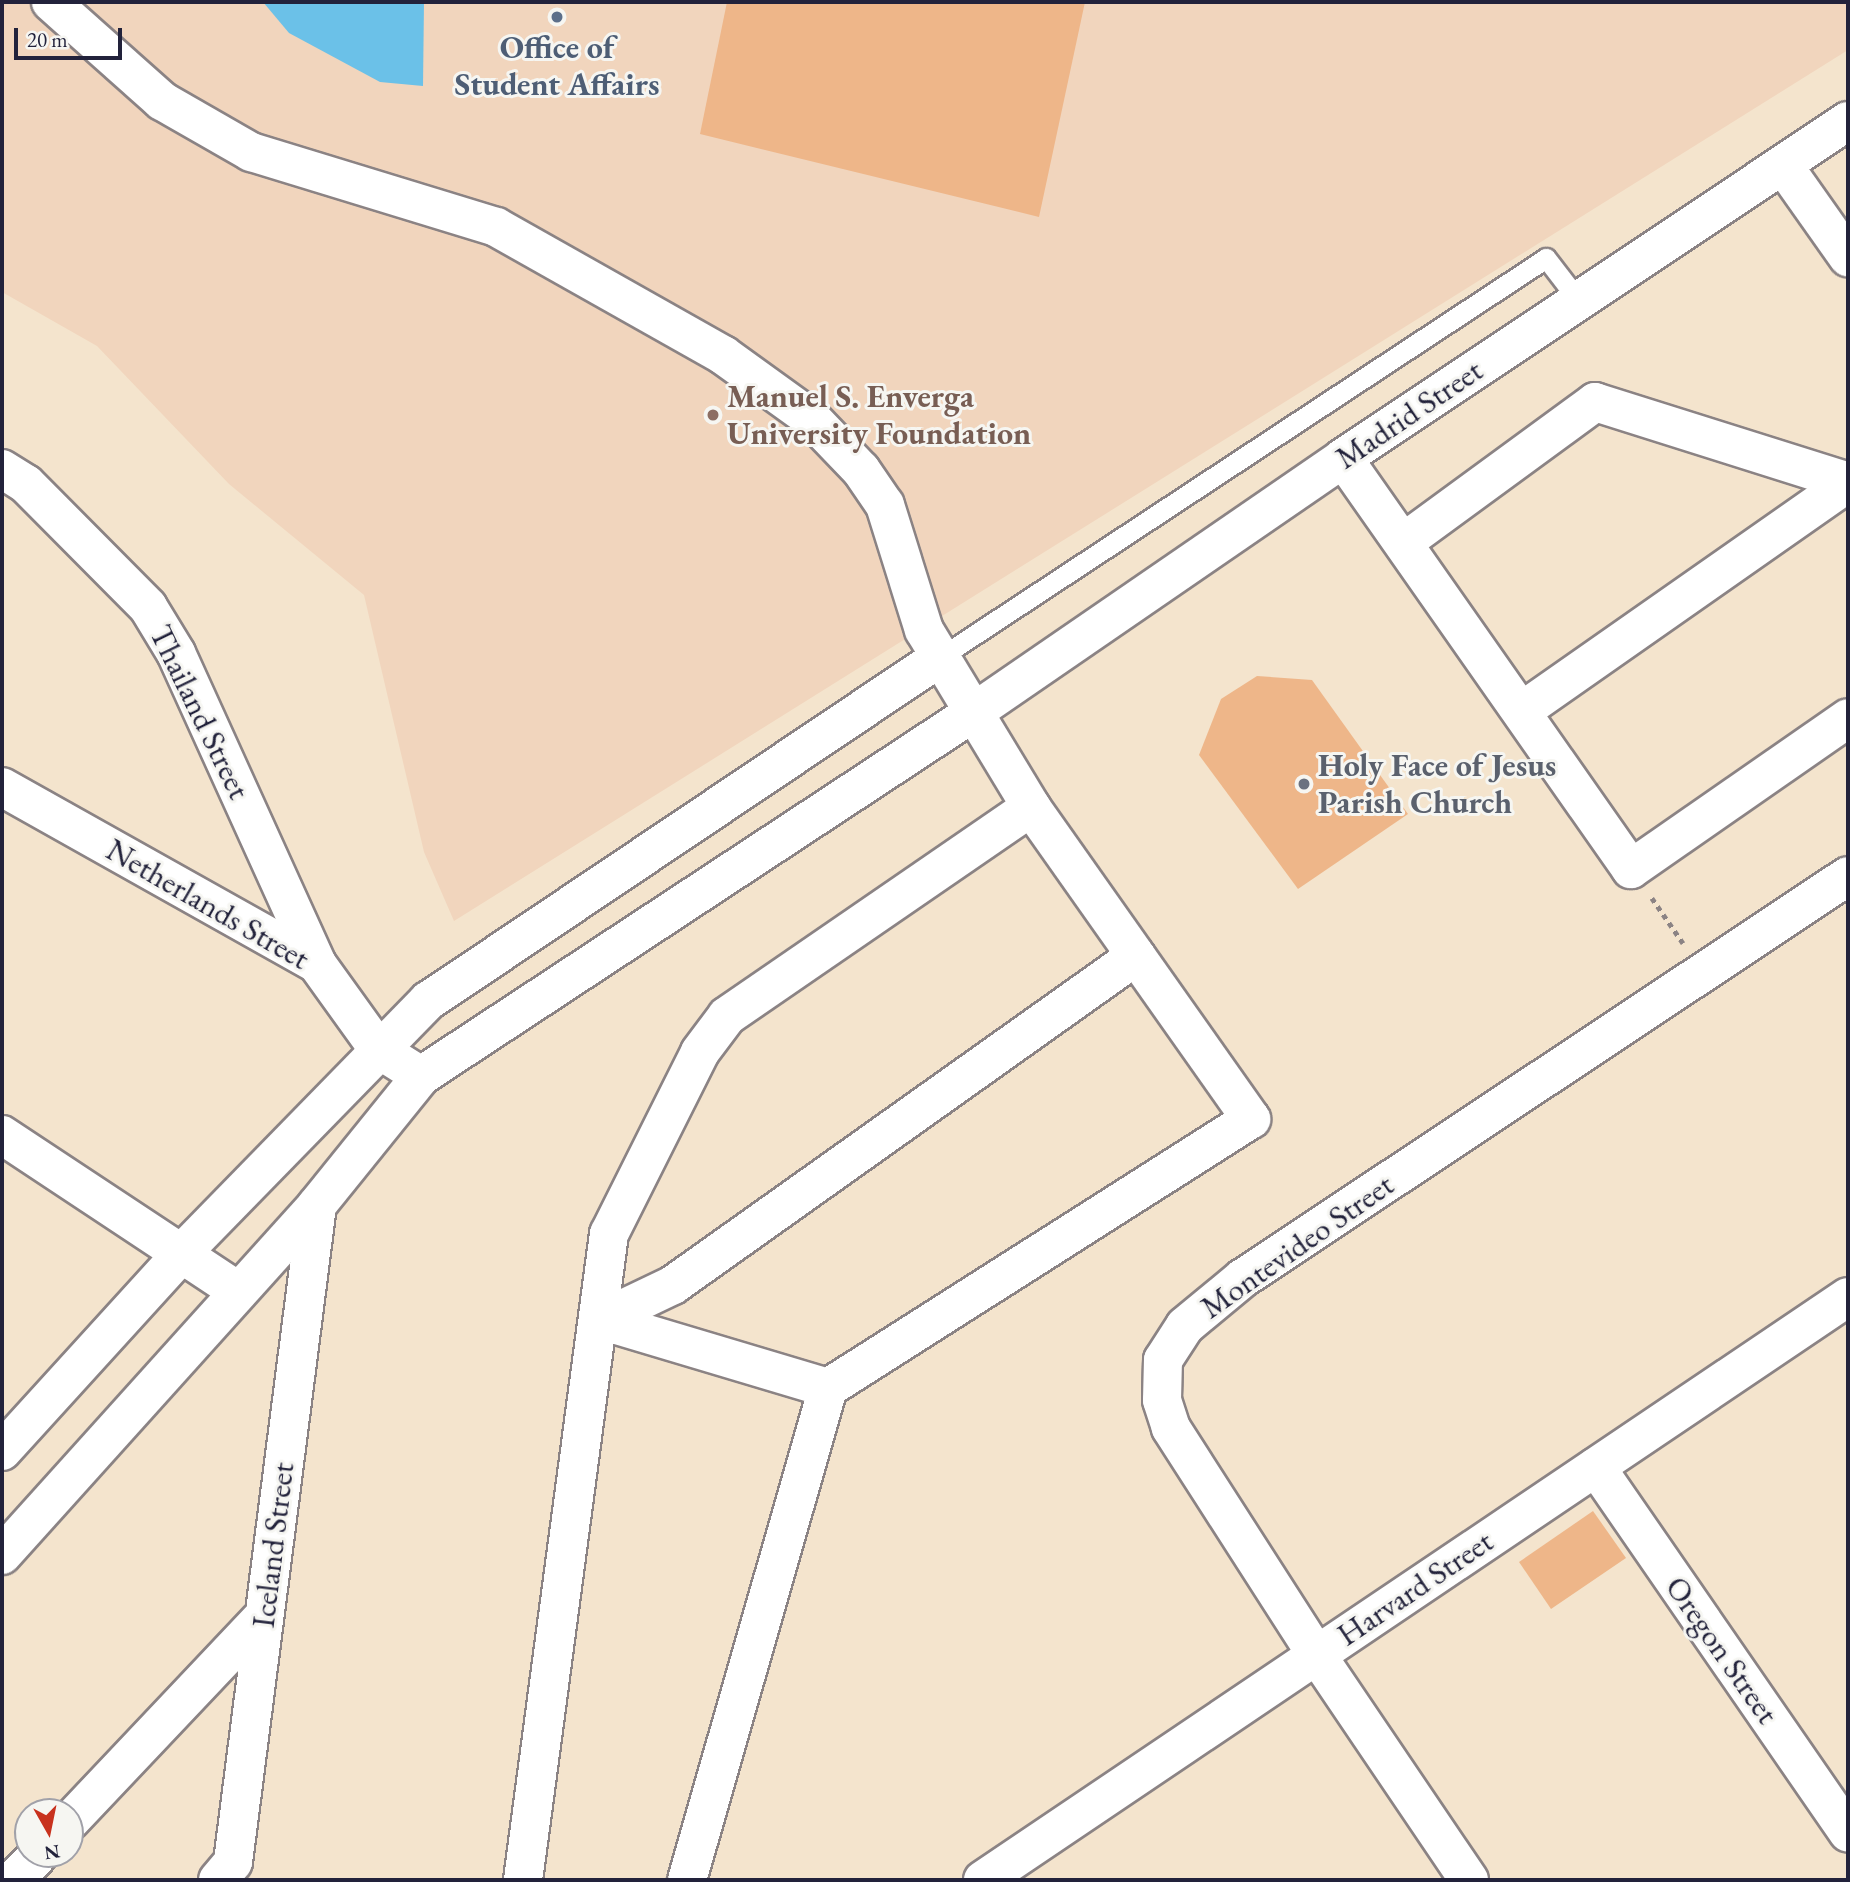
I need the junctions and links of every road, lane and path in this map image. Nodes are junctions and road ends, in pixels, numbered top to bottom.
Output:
1 (51, 2) edge
2 (1848, 121) edge
3 (1783, 165) junction
4 (1848, 257) edge
5 (1579, 301) junction
6 (1343, 458) junction
7 (2, 469) edge
8 (1848, 482) edge
9 (1404, 542) junction
10 (942, 656) junction
11 (1522, 711) junction
12 (974, 712) junction
13 (1848, 718) edge
14 (2, 787) edge
15 (1031, 807) junction
16 (1631, 869) junction
17 (1848, 876) edge
18 (1136, 956) junction
19 (317, 964) junction
20 (1703, 973) junction
21 (378, 1048) junction
22 (421, 1076) junction
23 (2, 1135) edge
24 (317, 1205) junction
25 (181, 1254) junction
26 (238, 1292) junction
27 (1847, 1301) edge
28 (600, 1320) junction
29 (828, 1388) junction
30 (2, 1451) edge
31 (1596, 1467) junction
32 (2, 1555) edge
33 (264, 1616) junction
34 (1316, 1654) junction
35 (84, 1806) edge
36 (1848, 1832) edge
37 (218, 1880) edge
38 (523, 1880) edge
39 (687, 1880) edge
40 (983, 1880) edge
41 (1469, 1880) edge

1 - 10 street
2 - 3 street, Madrid Street
3 - 4 street
3 - 5 street, Madrid Street
5 - 6 street, Madrid Street
5 - 10 lane
6 - 9 street
6 - 12 street, Madrid Street
7 - 19 street, Thailand Street
8 - 9 street
8 - 11 street
9 - 11 street
10 - 12 street
10 - 21 street
11 - 16 street
12 - 15 street
12 - 22 street, Madrid Street
13 - 16 street
14 - 19 street, Netherlands Street
15 - 18 street
15 - 28 street
16 - 20 path
17 - 20 street, Montevideo Street
18 - 28 street
18 - 29 street
19 - 21 street, Netherlands Street
20 - 34 street, Montevideo Street
21 - 22 street, Netherlands Street
21 - 25 street
22 - 24 street, Madrid Street
23 - 25 street
24 - 26 street, Madrid Street
24 - 33 street, Iceland Street
25 - 26 street
25 - 30 street
26 - 32 street, Madrid Street
27 - 31 street, Harvard Street
28 - 29 street
28 - 38 street
29 - 39 street
31 - 34 street, Harvard Street
31 - 36 street, Oregon Street
33 - 35 street
33 - 37 street, Iceland Street
34 - 40 street, Harvard Street
34 - 41 street, Montevideo Street

